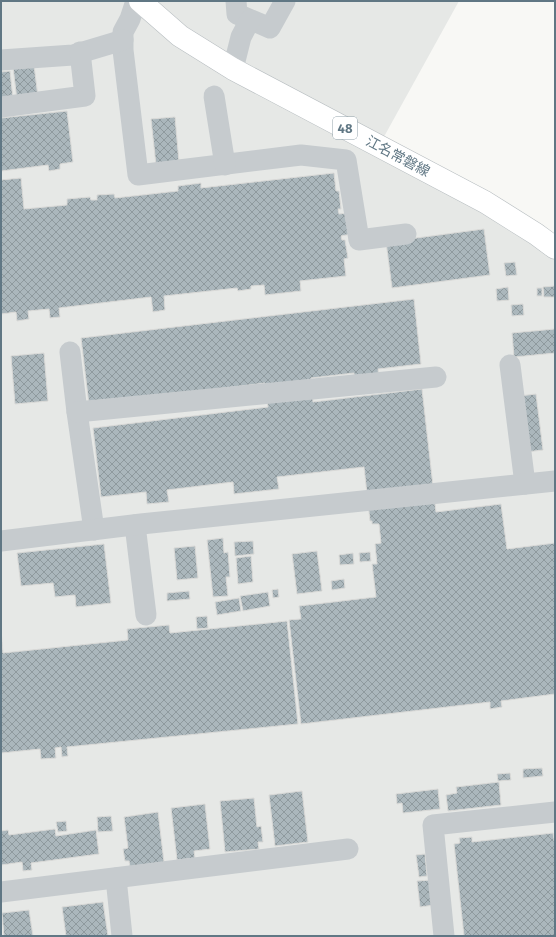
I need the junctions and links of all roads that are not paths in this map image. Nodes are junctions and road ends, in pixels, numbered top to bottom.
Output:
1 (136, 1) edge
2 (140, 1) edge
3 (236, 1) edge
4 (285, 1) edge
5 (250, 20) junction
6 (123, 40) junction
7 (80, 52) junction
8 (1, 60) edge
9 (233, 69) junction
10 (214, 96) dead end
11 (1, 107) edge
12 (224, 165) junction
13 (406, 234) dead end
14 (555, 248) edge
15 (70, 352) dead end
16 (510, 365) dead end
17 (436, 377) dead end
18 (77, 412) junction
19 (555, 481) edge
20 (525, 484) junction
21 (135, 525) junction
22 (94, 530) junction
23 (1, 541) edge
24 (146, 615) dead end
25 (555, 812) edge
26 (348, 849) dead end
27 (116, 878) junction
28 (1, 892) edge
29 (122, 936) edge
30 (444, 936) edge

1 - 6 lane
2 - 9 main road, 江名常磐線 / 48
3 - 5 lane
4 - 5 lane
5 - 9 lane
6 - 7 lane
6 - 12 lane
7 - 8 lane
7 - 11 lane
9 - 14 main road, 江名常磐線 / 48
10 - 12 lane
12 - 13 lane
15 - 18 lane
16 - 20 lane
17 - 18 lane
18 - 22 lane
19 - 20 lane
20 - 21 lane
21 - 22 lane
21 - 24 lane
22 - 23 lane
25 - 30 lane
26 - 27 lane
27 - 28 lane
27 - 29 lane

